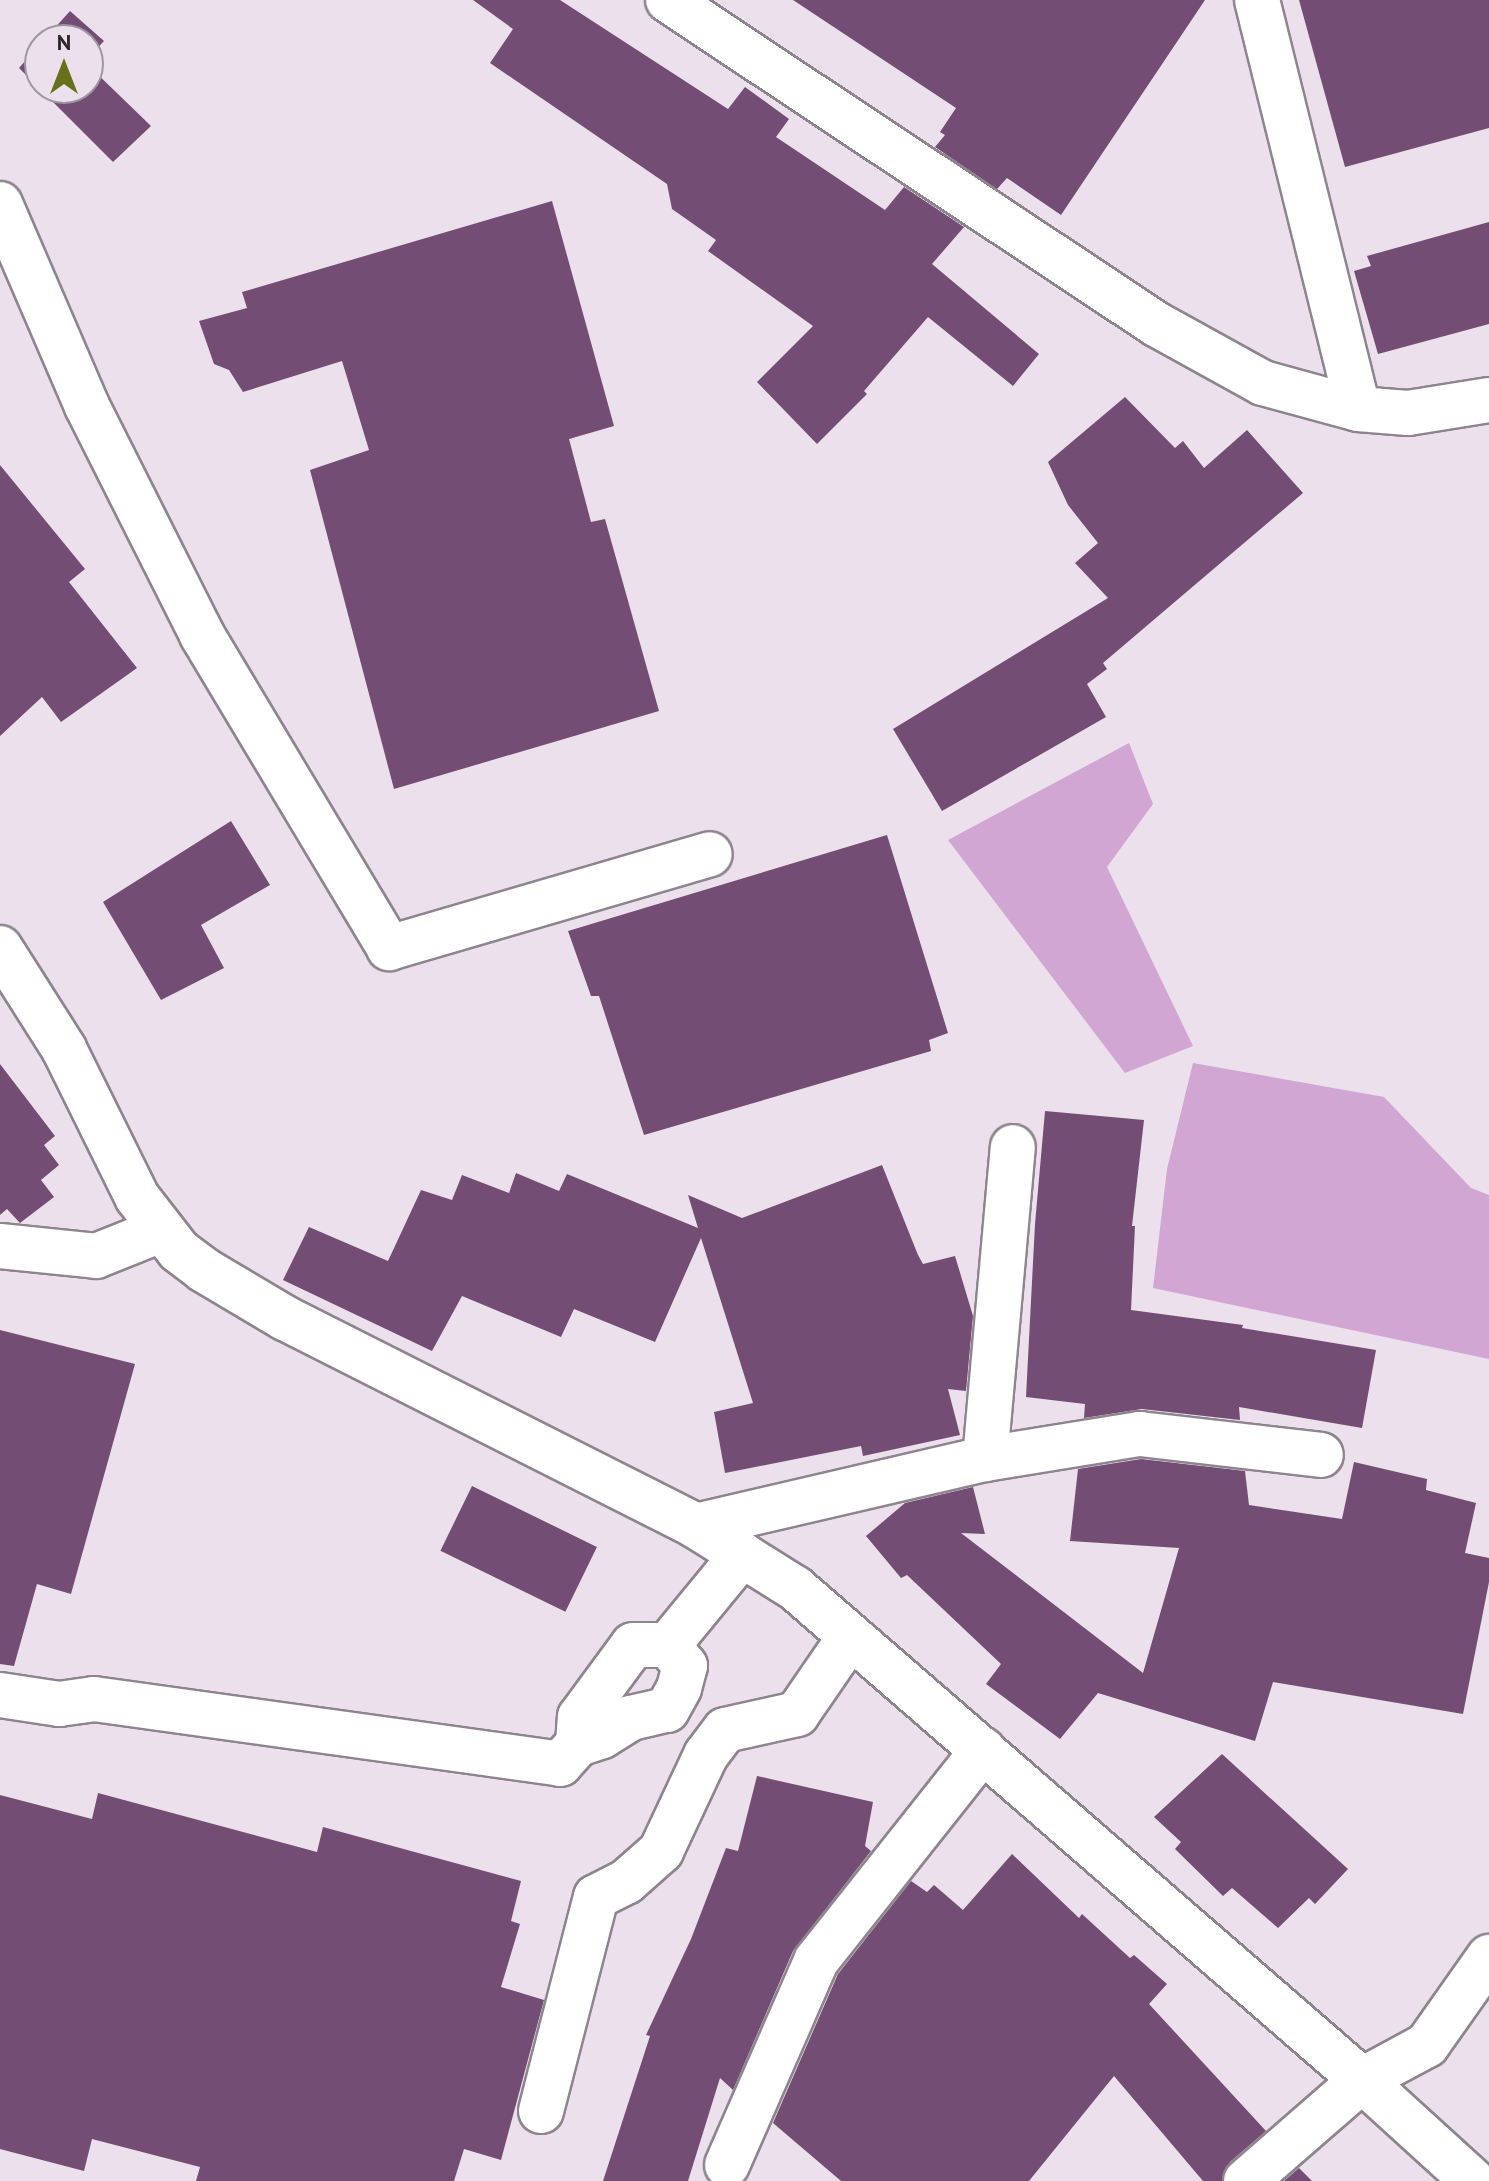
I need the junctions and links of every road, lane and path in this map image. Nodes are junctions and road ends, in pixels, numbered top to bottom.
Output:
1 (668, 0) edge
2 (1257, 0) edge
3 (0, 204) edge
4 (1489, 400) edge
5 (1358, 409) junction
6 (710, 854) dead end
7 (0, 948) edge
8 (1013, 1147) dead end
9 (161, 1230) junction
10 (0, 1246) edge
11 (1321, 1455) dead end
12 (985, 1459) junction
13 (696, 1526) junction
14 (742, 1555) junction
15 (850, 1637) junction
16 (668, 1645) junction
17 (0, 1695) edge
18 (578, 1744) junction
19 (983, 1750) junction
20 (1489, 1957) edge
21 (1362, 2080) junction
22 (541, 2111) dead end
23 (727, 2165) dead end
24 (1246, 2181) edge
25 (1473, 2181) edge

1 - 5 street
2 - 5 street
3 - 6 street
4 - 5 street
7 - 9 street
8 - 12 street
9 - 10 street
9 - 13 street
11 - 12 street
12 - 13 street
13 - 14 street
14 - 15 street
14 - 16 street
15 - 19 street
15 - 22 street
16 - 18 street
16 - 18 street
17 - 18 street
19 - 21 street
19 - 23 street
20 - 21 street
21 - 24 street
21 - 25 street

